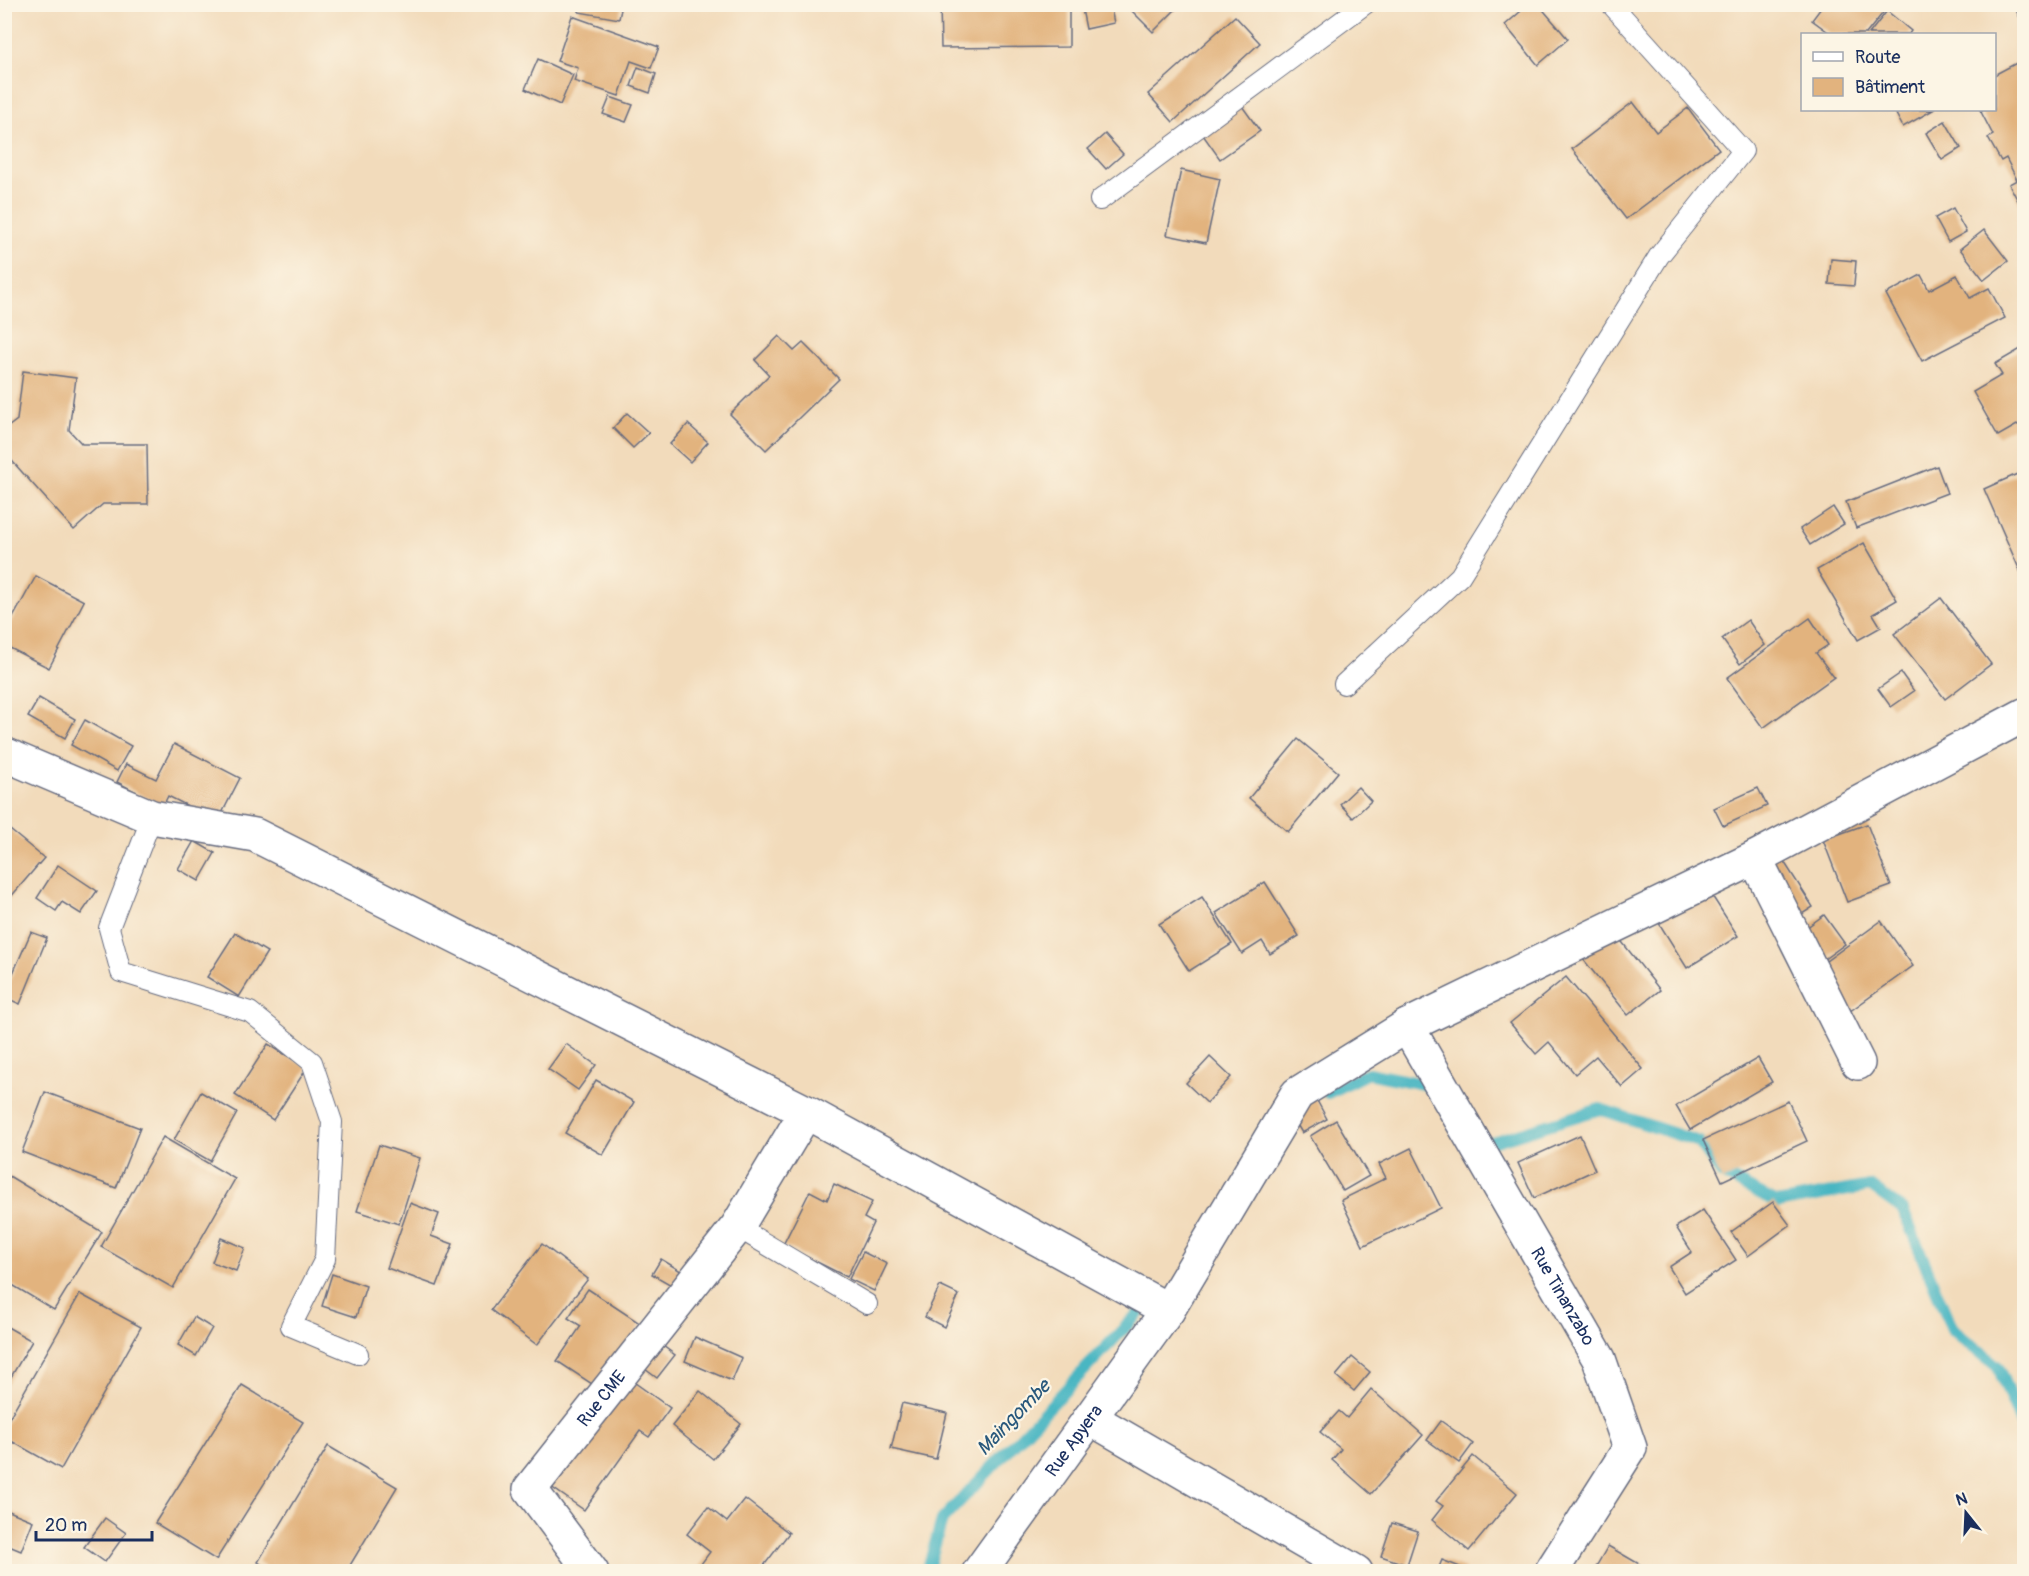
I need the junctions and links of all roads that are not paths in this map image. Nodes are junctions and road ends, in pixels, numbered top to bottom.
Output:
1 (1365, 4) edge
2 (1611, 4) edge
3 (1100, 200) dead end
4 (1344, 684) dead end
5 (2025, 715) edge
6 (4, 754) edge
7 (152, 817) junction
8 (1755, 858) junction
9 (1407, 1026) junction
10 (1858, 1063) dead end
11 (806, 1112) junction
12 (736, 1227) junction
13 (1157, 1303) junction
14 (867, 1304) dead end
15 (358, 1354) dead end
16 (1090, 1418) junction
17 (1322, 1564) edge
18 (592, 1572) edge
19 (979, 1572) edge
20 (1356, 1572) edge
21 (1551, 1572) edge

1 - 3 lane
2 - 4 lane
5 - 8 street, Rue Apyera
6 - 7 street
7 - 11 street
7 - 15 lane
8 - 9 street, Rue Apyera
8 - 10 street
9 - 13 street, Rue Apyera
9 - 21 street, Rue Tinanzabo
11 - 12 street, Rue CME
11 - 13 street
12 - 14 lane
12 - 18 street, Rue CME
13 - 16 street, Rue Apyera
16 - 17 street
16 - 19 street, Rue Apyera
17 - 20 street

